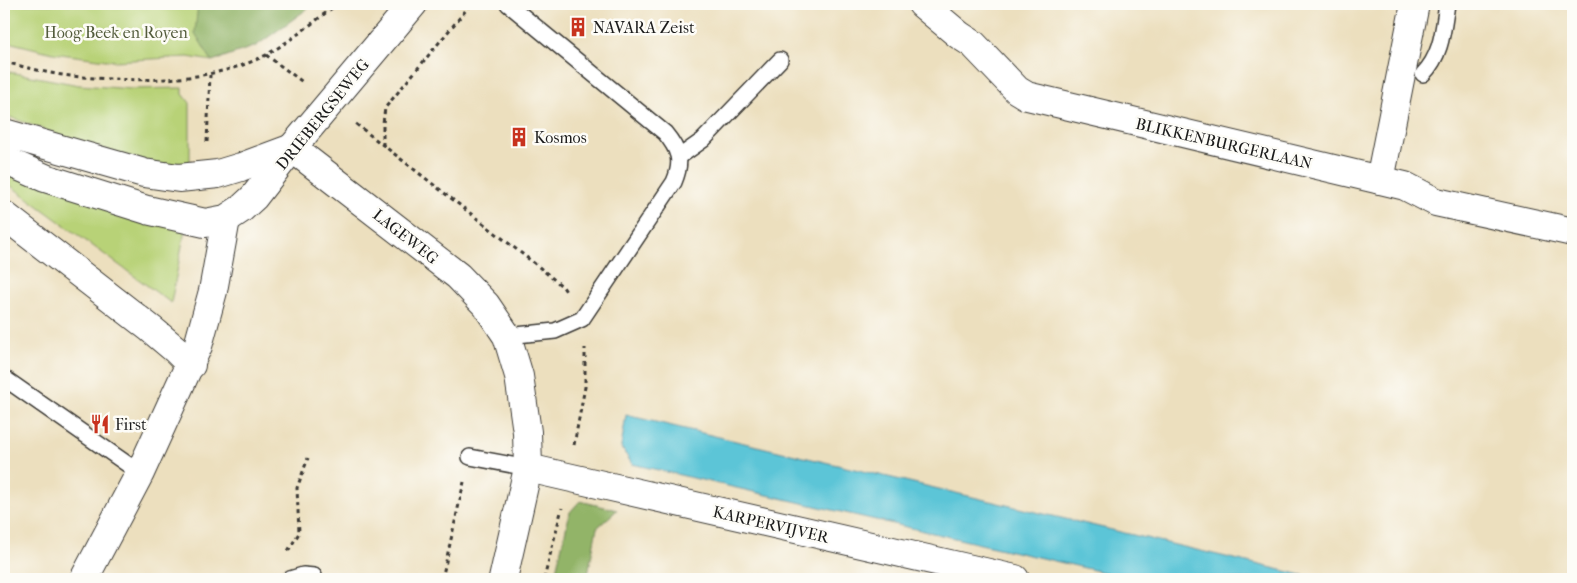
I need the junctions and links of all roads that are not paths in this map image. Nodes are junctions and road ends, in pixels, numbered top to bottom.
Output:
1 (413, 4) edge
2 (508, 4) edge
3 (924, 4) edge
4 (1415, 4) edge
5 (1447, 4) edge
6 (780, 60) dead end
7 (1423, 74) dead end
8 (4, 133) edge
9 (292, 148) junction
10 (679, 157) junction
11 (4, 160) edge
12 (1380, 180) junction
13 (4, 215) edge
14 (226, 219) junction
15 (1573, 232) edge
16 (507, 336) junction
17 (191, 365) junction
18 (4, 378) edge
19 (470, 457) road end
20 (528, 468) junction
21 (140, 473) junction
22 (314, 576) dead end
23 (84, 579) edge
24 (290, 579) edge
25 (503, 579) edge
26 (1015, 579) edge

1 - 9 main road, DRIEBERGSEWEG
2 - 10 lane
3 - 12 main road, BLIKKENBURGERLAAN
4 - 12 main road
5 - 7 lane
6 - 10 lane
8 - 9 main road
9 - 14 main road, DRIEBERGSEWEG
9 - 16 main road, LAGEWEG
10 - 16 lane
11 - 14 main road
12 - 15 main road, BLIKKENBURGERLAAN
13 - 17 main road
14 - 17 main road
16 - 20 main road, LAGEWEG
17 - 21 main road
18 - 21 lane
19 - 20 lane
20 - 25 main road, LAGEWEG
20 - 26 main road, KARPERVIJVER
21 - 23 main road
22 - 24 lane

